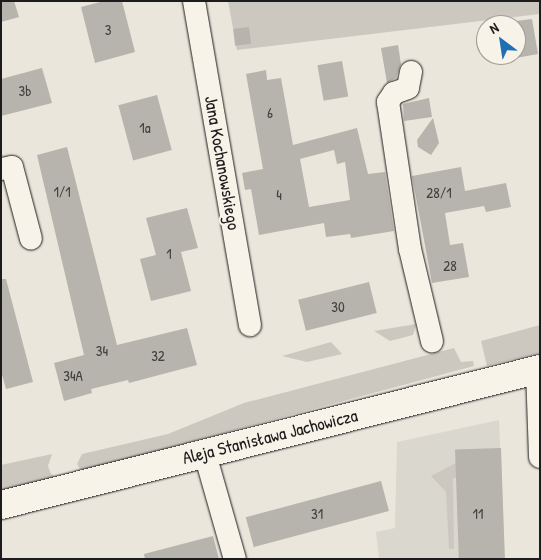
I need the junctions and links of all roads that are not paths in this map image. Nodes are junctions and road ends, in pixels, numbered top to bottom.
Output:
1 (194, 1) edge
2 (411, 72) dead end
3 (1, 170) edge
4 (31, 239) dead end
5 (250, 325) dead end
6 (432, 342) dead end
7 (538, 370) edge
8 (205, 454) junction
9 (540, 457) edge
10 (1, 505) edge
11 (235, 559) edge

1 - 5 street, Jana Kochanowskiego
2 - 6 street
3 - 4 street
7 - 8 main road, Aleja Stanisława Jachowicza
7 - 9 street
8 - 10 main road, Aleja Stanisława Jachowicza
8 - 11 street

